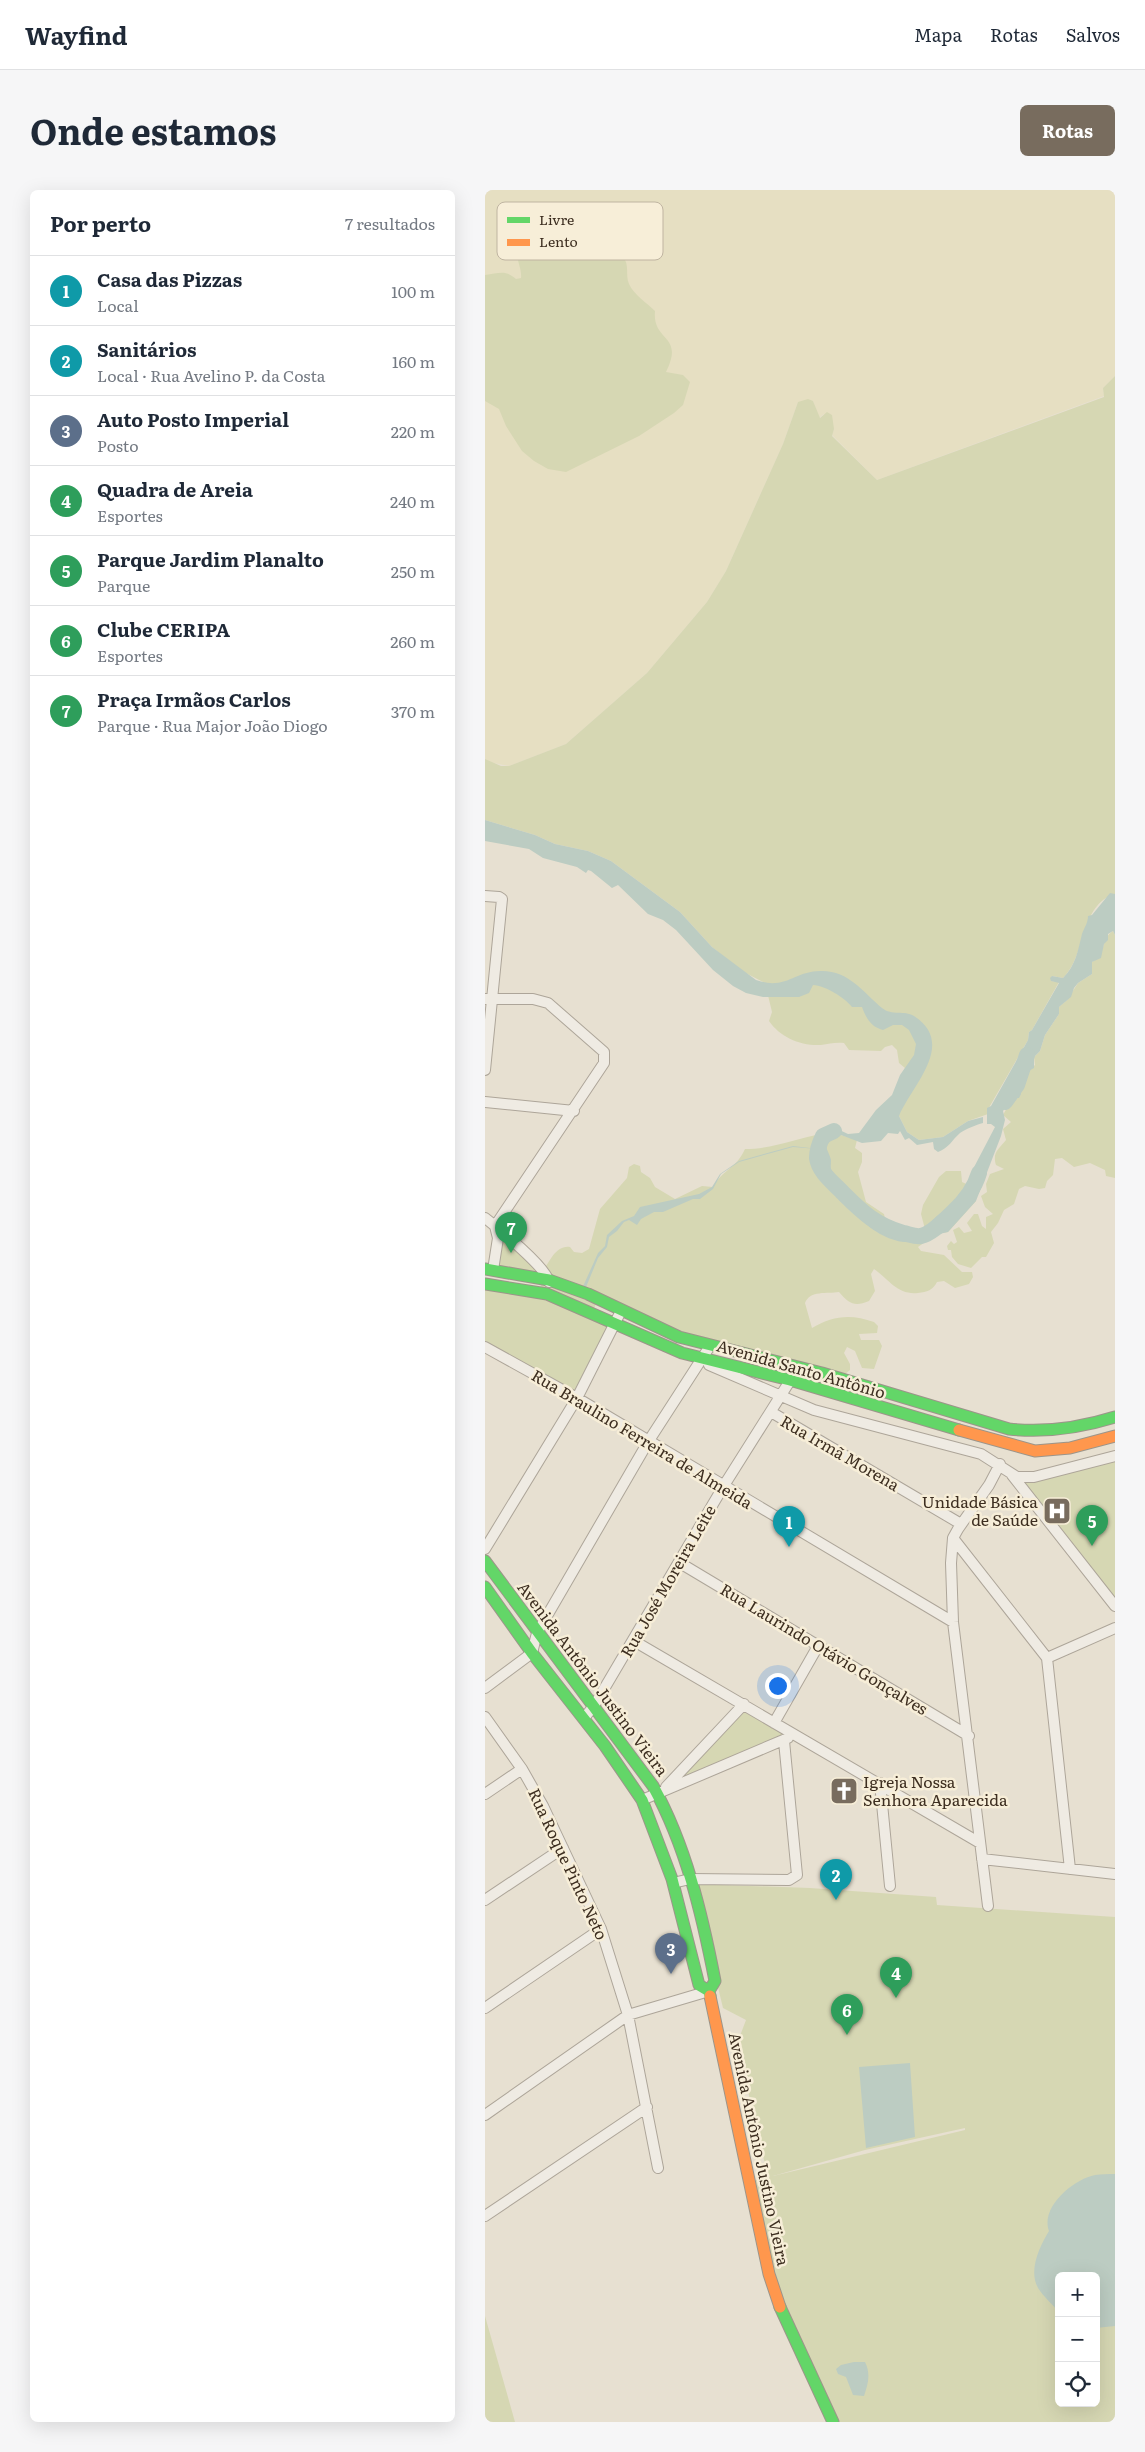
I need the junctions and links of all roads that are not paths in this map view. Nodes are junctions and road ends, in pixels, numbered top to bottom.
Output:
1 (485, 896) edge
2 (488, 999) edge
3 (485, 1070) edge
4 (485, 1102) edge
5 (574, 1111) junction
6 (485, 1218) edge
7 (495, 1226) junction
8 (489, 1270) edge
9 (549, 1280) junction
10 (485, 1284) edge
11 (547, 1294) junction
12 (621, 1311) junction
13 (615, 1324) junction
14 (710, 1346) junction
15 (485, 1347) edge
16 (702, 1360) junction
17 (798, 1367) junction
18 (790, 1380) junction
19 (781, 1395) junction
20 (577, 1398) junction
21 (771, 1412) junction
22 (1115, 1418) edge
23 (1115, 1436) edge
24 (649, 1442) junction
25 (1115, 1456) edge
26 (1000, 1464) junction
27 (1011, 1474) junction
28 (723, 1487) junction
29 (961, 1524) junction
30 (953, 1538) junction
31 (485, 1549) edge
32 (485, 1561) edge
33 (680, 1563) junction
34 (485, 1587) edge
35 (1115, 1606) edge
36 (953, 1622) junction
37 (1115, 1628) edge
38 (537, 1633) junction
39 (634, 1641) junction
40 (818, 1646) junction
41 (532, 1653) junction
42 (1047, 1658) junction
43 (485, 1688) edge
44 (744, 1704) junction
45 (594, 1706) junction
46 (485, 1717) edge
47 (584, 1718) junction
48 (775, 1723) junction
49 (794, 1735) junction
50 (969, 1736) junction
51 (784, 1741) junction
52 (522, 1768) junction
53 (880, 1783) junction
54 (660, 1791) junction
55 (485, 1794) edge
56 (642, 1800) junction
57 (980, 1843) junction
58 (563, 1848) junction
59 (982, 1859) junction
60 (1070, 1869) junction
61 (1115, 1874) edge
62 (690, 1879) junction
63 (673, 1883) junction
64 (890, 1886) dead end
65 (485, 1900) edge
66 (988, 1906) dead end
67 (601, 1929) junction
68 (709, 1991) junction
69 (485, 2008) edge
70 (628, 2016) junction
71 (647, 2107) junction
72 (485, 2115) edge
73 (658, 2168) dead end
74 (485, 2216) edge
75 (833, 2422) edge

1 - 2 street
2 - 3 street
2 - 5 street
4 - 5 street
5 - 7 street
6 - 7 street
7 - 8 street
7 - 9 street
8 - 9 main road, Avenida Santo Antônio
9 - 11 street
9 - 12 main road, Avenida Santo Antônio
10 - 11 main road, Avenida Santo Antônio
11 - 13 main road, Avenida Santo Antônio
12 - 13 street
12 - 14 main road, Avenida Santo Antônio
13 - 16 main road, Avenida Santo Antônio
13 - 20 street
14 - 16 street
14 - 17 main road, Avenida Santo Antônio
15 - 20 street, Rua Braulino Ferreira de Almeida
16 - 18 main road, Avenida Santo Antônio
16 - 19 street
16 - 24 street
17 - 18 street, Rua José Moreira Leite
17 - 22 main road, Avenida Santo Antônio
18 - 19 street, Rua José Moreira Leite
18 - 23 main road, Avenida Santo Antônio
19 - 21 street, Rua José Moreira Leite
19 - 26 street
20 - 24 street, Rua Braulino Ferreira de Almeida
20 - 31 street
21 - 28 street, Rua José Moreira Leite
21 - 29 street, Rua Irmã Morena
24 - 28 street, Rua Braulino Ferreira de Almeida
24 - 38 street
25 - 27 street
26 - 27 street
26 - 29 street
27 - 35 street
28 - 33 street, Rua José Moreira Leite
28 - 36 street, Rua Braulino Ferreira de Almeida
29 - 30 street
30 - 36 street
30 - 42 street
32 - 38 main road, Avenida Antônio Justino Vieira
33 - 39 street, Rua José Moreira Leite
33 - 40 street, Rua Laurindo Otávio Gonçalves
34 - 41 main road, Avenida Antônio Justino Vieira
36 - 50 street
37 - 42 street
38 - 41 street
38 - 45 main road, Avenida Antônio Justino Vieira
39 - 44 street
39 - 45 street, Rua José Moreira Leite
40 - 48 street
40 - 50 street, Rua Laurindo Otávio Gonçalves
41 - 43 street
41 - 47 main road, Avenida Antônio Justino Vieira
42 - 60 street
44 - 48 street
44 - 54 street
45 - 47 street, Rua José Moreira Leite
45 - 54 main road, Avenida Antônio Justino Vieira
46 - 52 street, Rua Roque Pinto Neto
47 - 56 main road, Avenida Antônio Justino Vieira
48 - 49 street
49 - 51 street
49 - 53 street
50 - 57 street
51 - 54 street
51 - 62 street
52 - 55 street
52 - 58 street, Rua Roque Pinto Neto
53 - 57 street
53 - 64 street
54 - 56 street
54 - 62 main road, Avenida Antônio Justino Vieira
56 - 63 main road, Avenida Antônio Justino Vieira
57 - 59 street
58 - 65 street
58 - 67 street, Rua Roque Pinto Neto
59 - 60 street
59 - 66 street
60 - 61 street
62 - 63 street
62 - 68 main road, Avenida Antônio Justino Vieira
63 - 68 main road, Avenida Antônio Justino Vieira
67 - 69 street
67 - 70 street, Rua Roque Pinto Neto
68 - 70 street
68 - 75 main road, Avenida Antônio Justino Vieira
70 - 71 street, Rua Roque Pinto Neto
70 - 72 street
71 - 73 street, Rua Roque Pinto Neto
71 - 74 street

